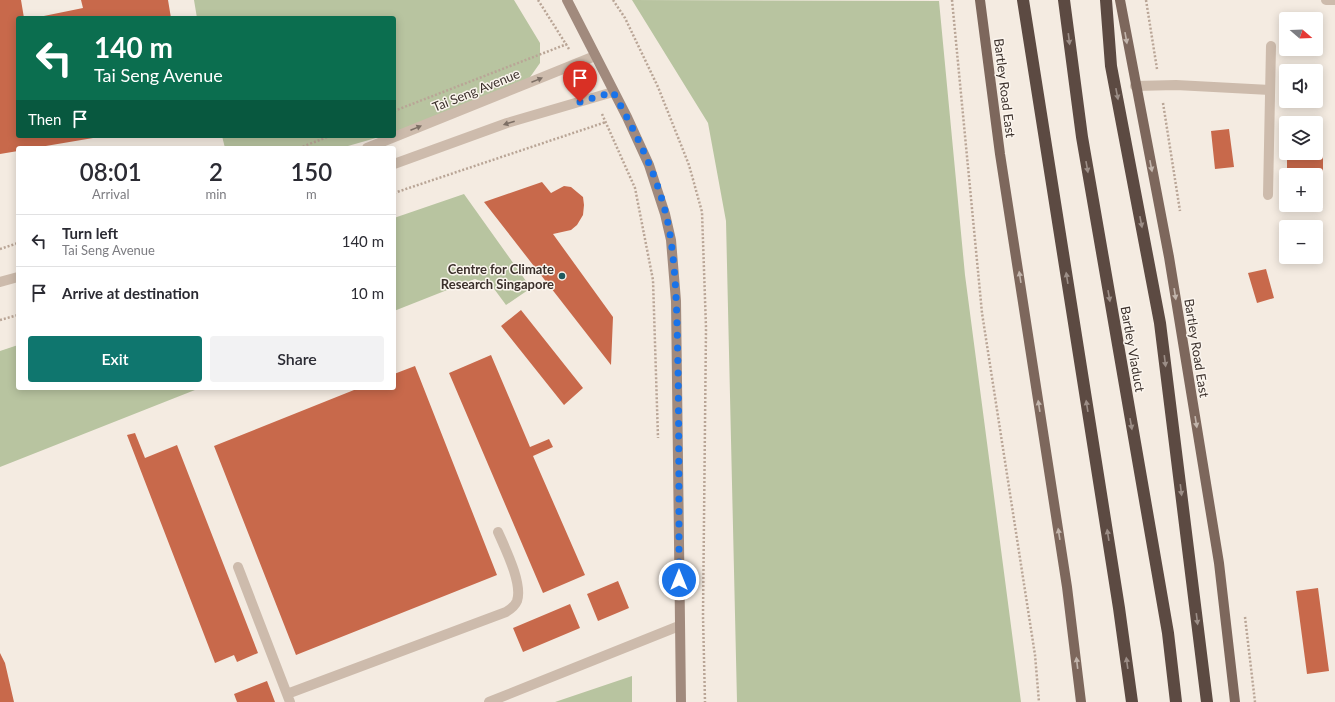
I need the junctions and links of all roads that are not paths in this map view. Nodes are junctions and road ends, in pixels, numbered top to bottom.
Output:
1 (567, 0) edge
2 (980, 0) edge
3 (1023, 0) edge
4 (1064, 0) edge
5 (1106, 0) edge
6 (1120, 0) edge
7 (1326, 0) edge
8 (1335, 0) edge
9 (1271, 46) dead end
10 (595, 56) junction
11 (1135, 86) junction
12 (1270, 90) junction
13 (613, 92) junction
14 (396, 136) edge
15 (392, 138) edge
16 (372, 146) edge
17 (396, 163) edge
18 (1268, 195) dead end
19 (16, 278) edge
20 (0, 282) edge
21 (498, 532) dead end
22 (238, 567) dead end
23 (679, 626) junction
24 (288, 698) edge
25 (489, 702) edge
26 (681, 702) edge
27 (1081, 702) edge
28 (1132, 702) edge
29 (1176, 702) edge
30 (1207, 702) edge
31 (1235, 702) edge

1 - 10 main road
27 -> 2 main road, Bartley Road East
28 -> 3 highway
4 -> 29 highway, Bartley Viaduct
5 -> 30 highway
6 -> 11 main road, Bartley Road East
7 - 8 street
9 - 12 street
10 - 13 main road
14 -> 10 street, Tai Seng Avenue
11 - 12 street
11 -> 31 main road, Bartley Road East
12 - 18 street
13 -> 17 street
13 - 23 main road
16 -> 15 street, Tai Seng Avenue
19 - 20 street
21 - 24 street
22 - 24 street
23 - 25 street
23 - 26 main road

